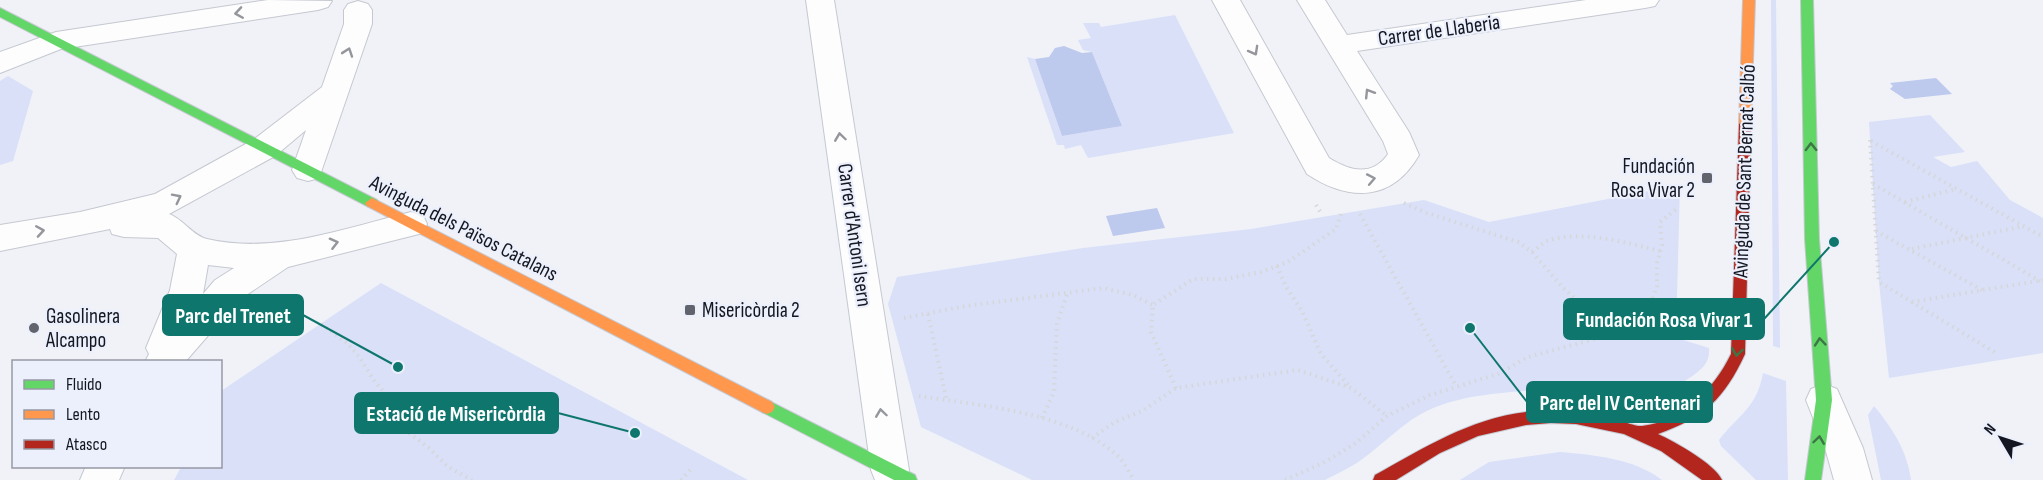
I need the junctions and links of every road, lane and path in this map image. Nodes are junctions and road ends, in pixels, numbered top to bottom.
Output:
1 (318, 0) edge
2 (820, 0) edge
3 (1226, 0) edge
4 (1311, 0) edge
5 (1645, 0) edge
6 (1749, 0) edge
7 (1807, 0) edge
8 (364, 5) edge
9 (0, 12) edge
10 (56, 41) junction
11 (1339, 45) junction
12 (0, 63) edge
13 (334, 93) junction
14 (264, 148) junction
15 (308, 170) junction
16 (1873, 184) junction
17 (1957, 189) junction
18 (1905, 202) junction
19 (1404, 203) dead end
20 (1679, 207) dead end
21 (1358, 211) dead end
22 (1341, 214) dead end
23 (80, 224) junction
24 (411, 224) junction
25 (2024, 226) junction
26 (1876, 230) junction
27 (2043, 237) edge
28 (0, 238) edge
29 (1967, 238) junction
30 (194, 250) junction
31 (1911, 250) junction
32 (1660, 251) junction
33 (1532, 252) junction
34 (278, 257) junction
35 (1277, 266) junction
36 (2041, 280) edge
37 (1982, 290) junction
38 (1068, 292) junction
39 (1911, 302) junction
40 (1153, 305) junction
41 (928, 314) junction
42 (901, 319) dead end
43 (321, 324) dead end
44 (1632, 329) junction
45 (1676, 334) dead end
46 (1996, 353) dead end
47 (162, 360) edge
48 (163, 360) edge
49 (1456, 386) junction
50 (1176, 388) junction
51 (1350, 388) junction
52 (913, 395) dead end
53 (1824, 400) junction
54 (947, 402) junction
55 (1387, 416) junction
56 (1042, 418) junction
57 (1641, 433) junction
58 (1092, 438) junction
59 (1422, 457) junction
60 (690, 470) dead end
61 (899, 475) edge
62 (472, 480) edge
63 (681, 480) edge
64 (1134, 480) edge
65 (1285, 480) edge
66 (1382, 480) edge
67 (1403, 480) edge
68 (1714, 480) edge
69 (1813, 480) edge
70 (1853, 480) edge

1 - 8 street
1 -> 10 street
61 -> 2 street, Carrer d'Antoni Isern
3 -> 11 street
4 - 11 street
5 - 11 street, Carrer de Llaberia
6 -> 57 main road, Avinguda de Sant Bernat Calbó
53 -> 7 main road
13 -> 8 street
9 - 10 main road, Avinguda dels Països Catalans
10 - 12 street
10 - 14 main road, Avinguda dels Països Catalans
13 - 14 street
13 - 15 street
14 - 15 main road, Avinguda dels Països Catalans
23 -> 14 street
15 - 24 main road, Avinguda dels Països Catalans
16 - 17 path
16 - 18 path
16 - 26 path
17 - 18 path
17 - 25 path
18 - 29 path
19 - 33 path
20 - 32 path
21 - 49 path
22 - 35 path
28 -> 23 street
23 - 30 street
34 -> 24 street
24 - 61 main road, Avinguda dels Països Catalans
25 - 27 path
25 - 29 path
26 - 31 path
26 - 39 path
29 - 31 path
29 - 36 path
30 - 34 street
30 - 47 street
31 - 37 path
32 - 33 path
32 - 44 path
33 - 44 path
34 - 48 street
35 - 40 path
35 - 51 path
36 - 37 path
37 - 39 path
38 - 40 path
38 - 41 path
38 - 56 path
39 - 46 path
40 - 50 path
41 - 42 path
41 - 54 path
43 - 62 path
44 - 45 path
44 - 49 path
49 - 55 path
50 - 51 path
50 - 58 path
51 - 55 path
52 - 54 path
69 -> 53 main road
53 - 70 street
54 - 56 path
55 - 65 path
56 - 58 path
57 - 59 main road
57 - 68 main road
58 - 64 path
59 - 66 main road
59 - 67 main road
60 - 63 path

